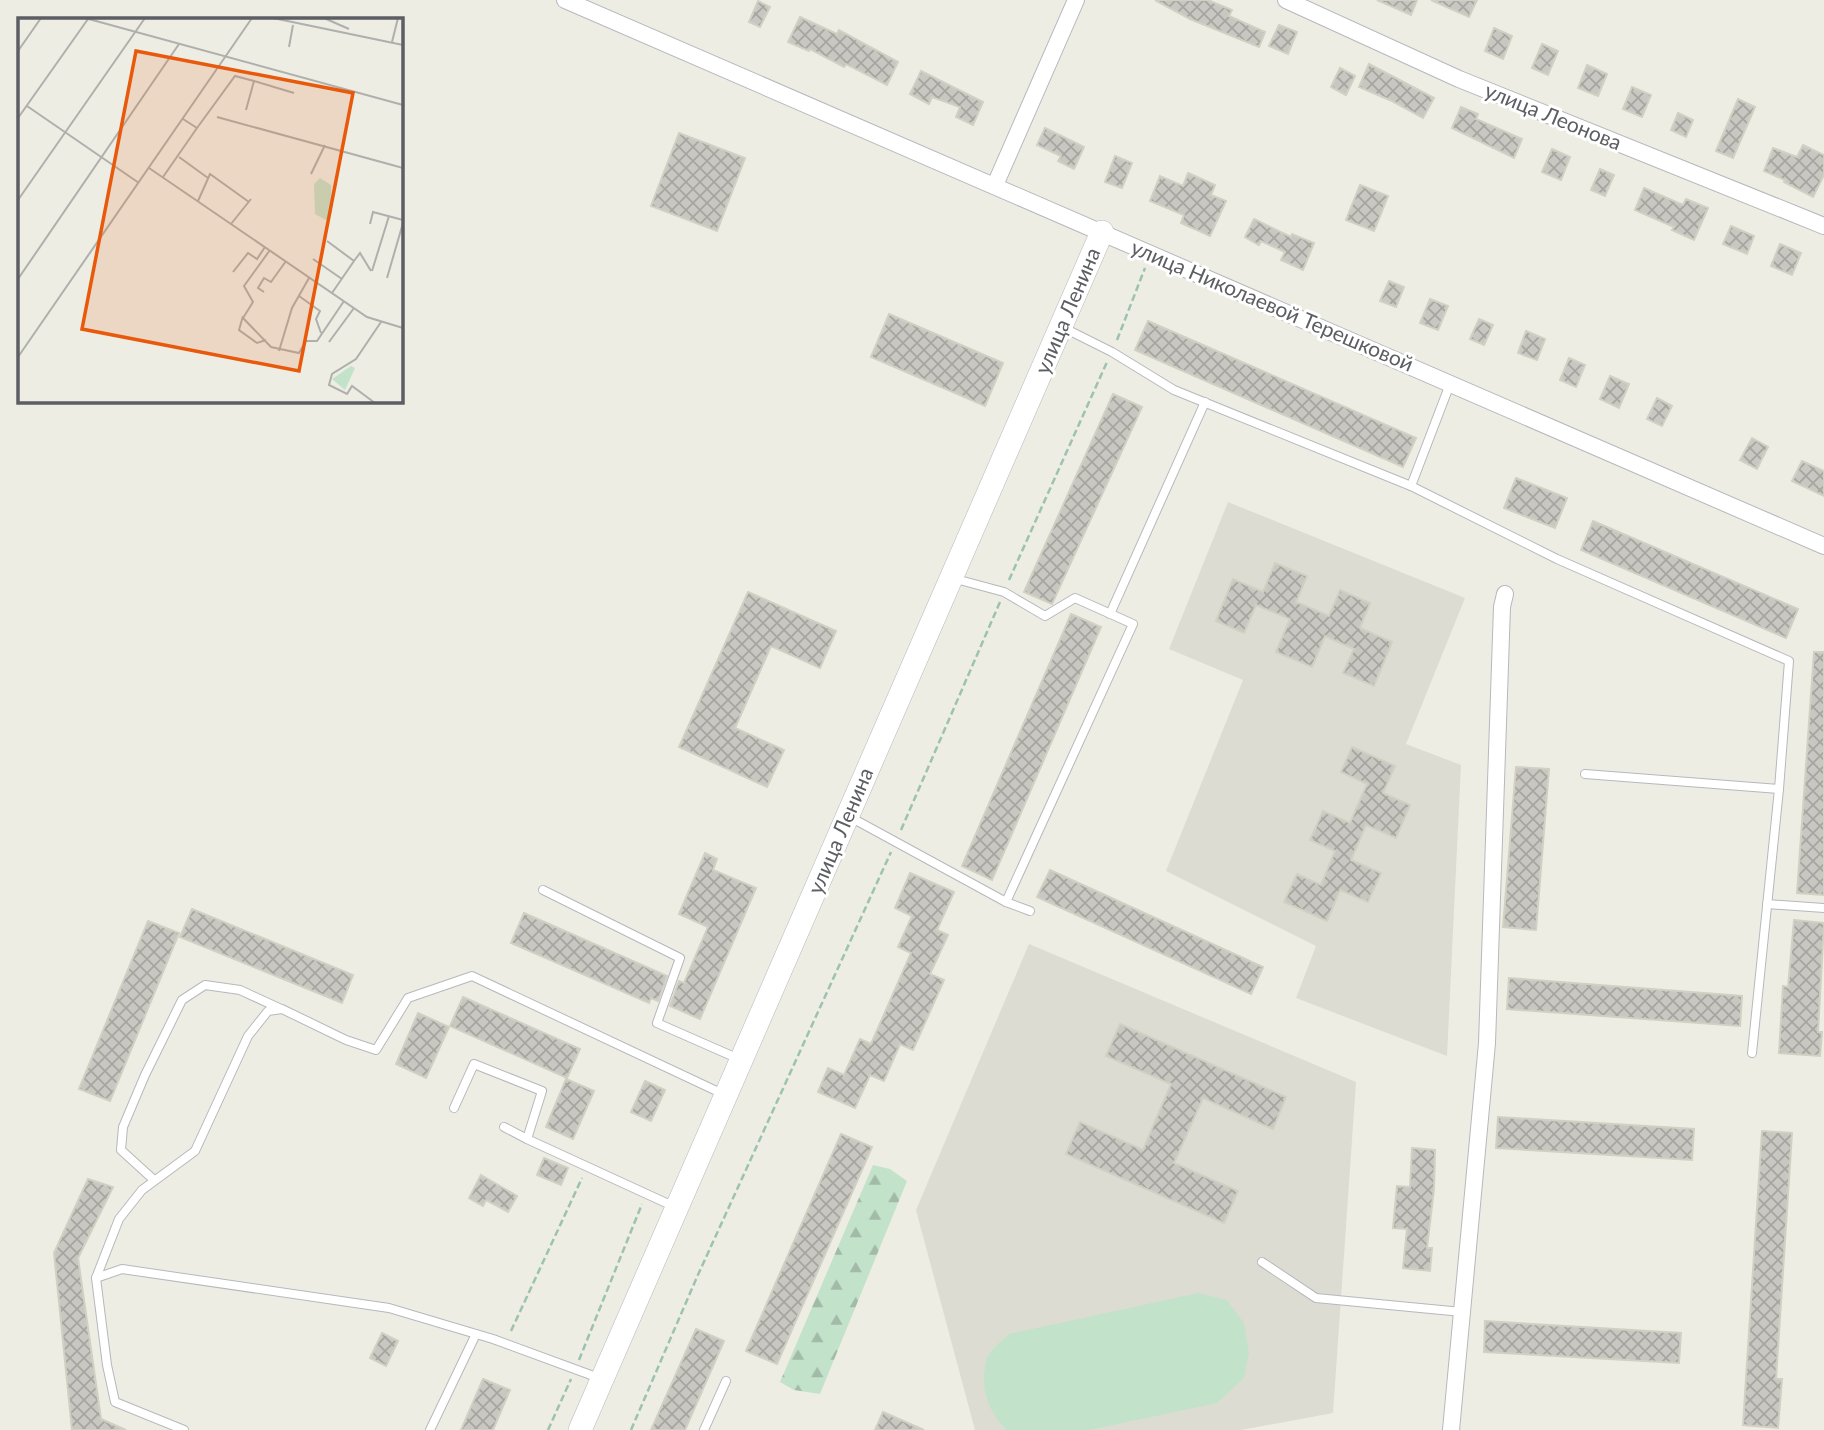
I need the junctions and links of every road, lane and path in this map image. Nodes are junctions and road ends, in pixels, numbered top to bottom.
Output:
1 (565, 0) edge
2 (1076, 0) edge
3 (1286, 0) edge
4 (995, 185) junction
5 (1824, 226) edge
6 (1102, 232) junction
7 (1061, 327) junction
8 (1450, 384) junction
9 (1205, 402) junction
10 (1411, 485) junction
11 (1824, 546) edge
12 (951, 578) junction
13 (1505, 594) dead end
14 (1110, 614) junction
15 (1585, 774) dead end
16 (1779, 789) junction
17 (847, 816) junction
18 (543, 890) dead end
19 (1006, 902) junction
20 (1767, 904) junction
21 (1824, 908) edge
22 (1030, 911) dead end
23 (282, 1009) junction
24 (1752, 1054) dead end
25 (741, 1060) junction
26 (726, 1095) junction
27 (454, 1108) dead end
28 (504, 1127) dead end
29 (527, 1139) junction
30 (587, 1167) junction
31 (154, 1180) junction
32 (646, 1194) junction
33 (677, 1208) junction
34 (1262, 1262) dead end
35 (96, 1278) junction
36 (1462, 1312) junction
37 (476, 1334) junction
38 (505, 1344) junction
39 (575, 1369) junction
40 (602, 1379) junction
41 (726, 1381) dead end
42 (184, 1430) edge
43 (430, 1430) edge
44 (548, 1430) edge
45 (580, 1430) edge
46 (704, 1430) edge
47 (1451, 1430) edge

1 - 4 street, улица Николаевой Терешковой
2 - 4 street
3 - 5 street, улица Леонова
4 - 6 street, улица Николаевой Терешковой
6 - 7 street, улица Ленина
6 - 8 street, улица Николаевой Терешковой
7 - 9 lane
7 - 12 street, улица Ленина
8 - 10 lane
8 - 11 street, улица Николаевой Терешковой
9 - 10 lane
9 - 14 lane
10 - 16 lane
12 - 14 lane
12 - 17 street, улица Ленина
13 - 36 street
14 - 19 lane
15 - 16 lane
16 - 20 lane
17 - 19 lane
17 - 25 street, улица Ленина
18 - 25 lane
19 - 22 lane
20 - 21 lane
20 - 24 lane
23 - 26 lane
23 - 31 lane
23 - 31 lane
25 - 26 street, улица Ленина
26 - 33 street, улица Ленина
27 - 29 lane
28 - 29 lane
29 - 30 lane
30 - 32 lane
30 - 38 path
31 - 35 lane
32 - 33 lane
32 - 39 path
33 - 40 street, улица Ленина
34 - 36 lane
35 - 37 lane
35 - 42 lane
36 - 47 street
37 - 38 lane
37 - 43 lane
38 - 39 lane
39 - 40 lane
39 - 44 path
40 - 45 street, улица Ленина
41 - 46 lane

